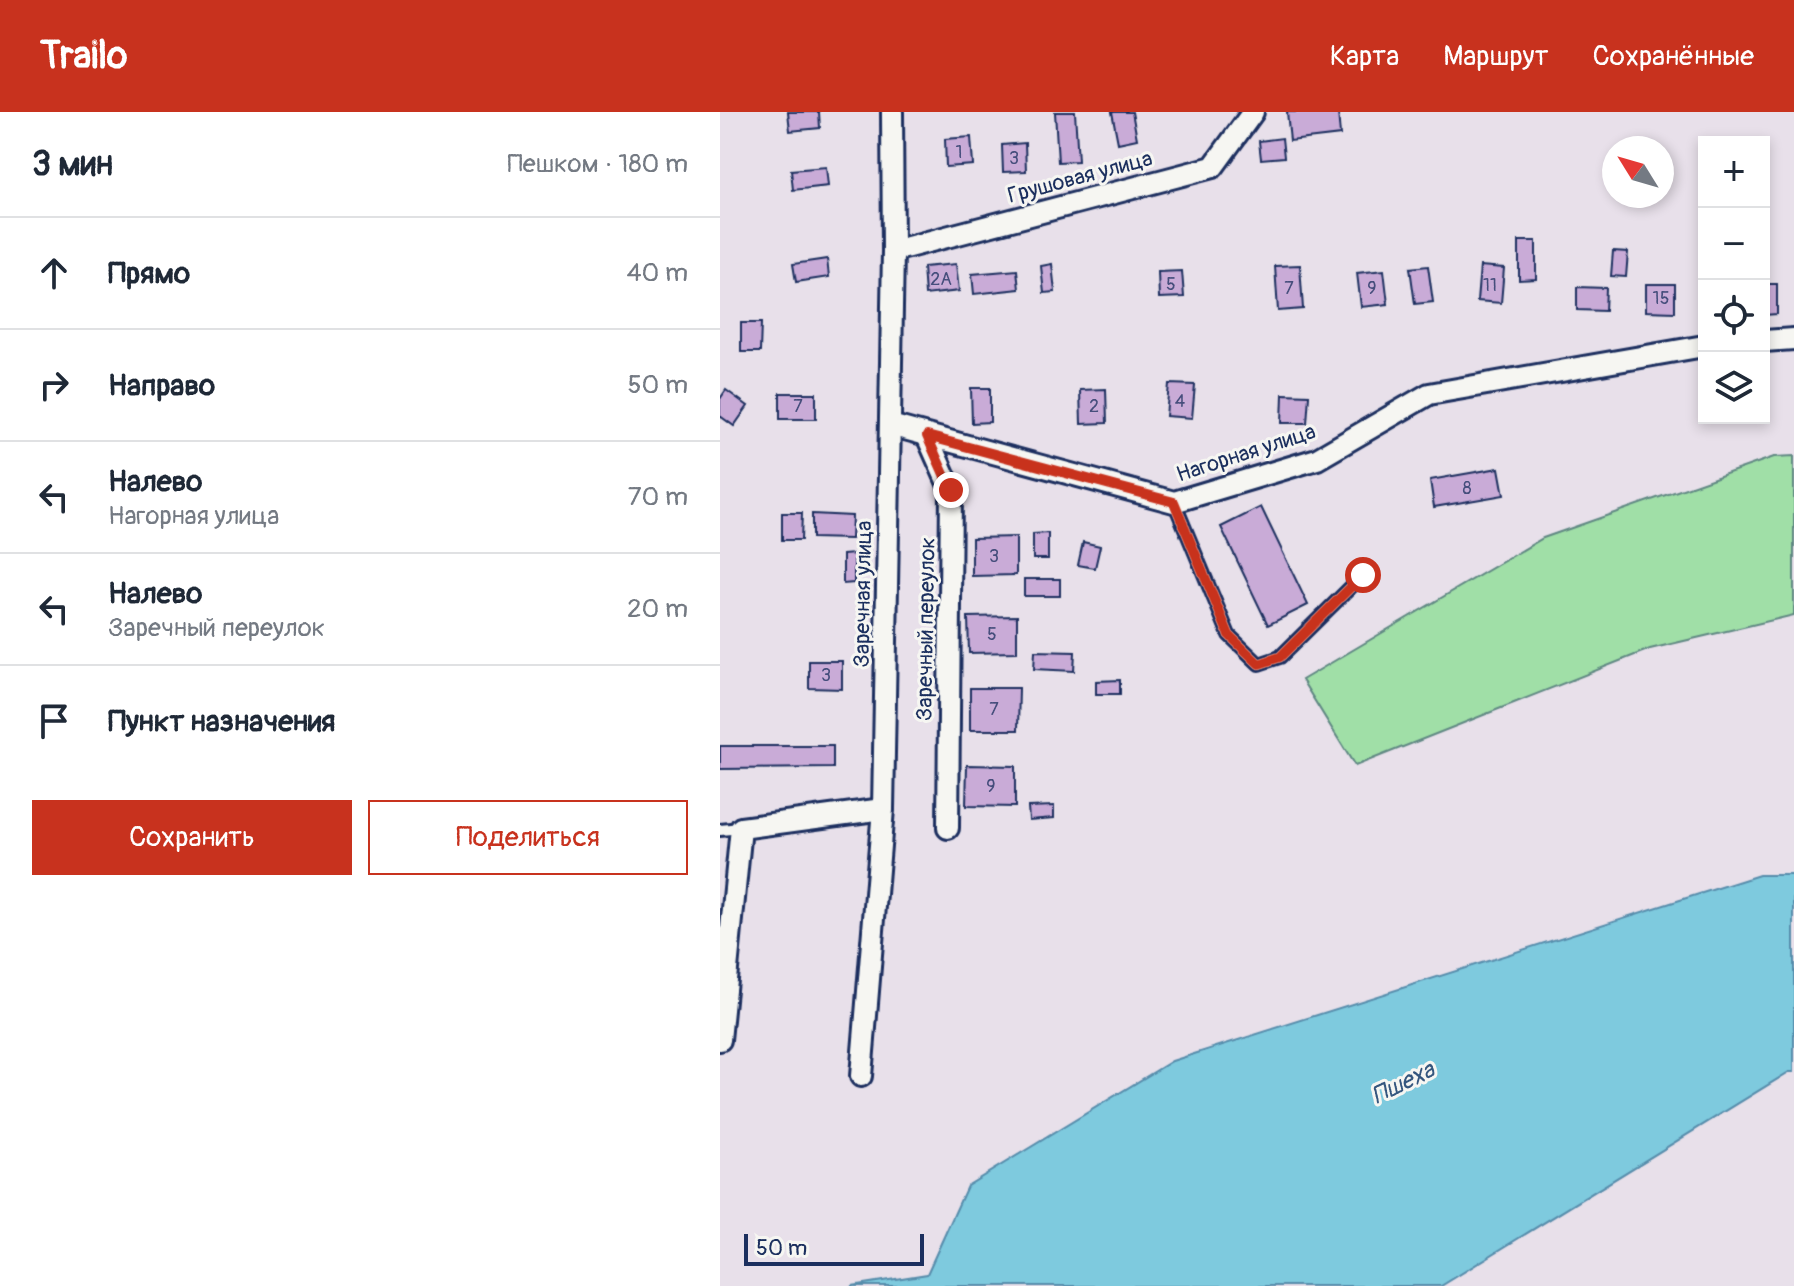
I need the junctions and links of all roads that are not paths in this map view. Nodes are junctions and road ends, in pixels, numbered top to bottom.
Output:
1 (892, 112) edge
2 (1253, 112) edge
3 (893, 251) junction
4 (1794, 339) edge
5 (1770, 341) edge
6 (1698, 347) edge
7 (890, 425) junction
8 (927, 436) junction
9 (1174, 502) junction
10 (1363, 575) dead end
11 (883, 809) junction
12 (948, 828) dead end
13 (730, 829) edge
14 (720, 1040) edge
15 (861, 1076) dead end

1 - 3 street, Заречная улица
2 - 3 street, Грушовая улица
3 - 7 street, Заречная улица
4 - 5 street
6 - 9 street, Нагорная улица
7 - 8 street, Нагорная улица
7 - 11 street, Заречная улица
8 - 9 street, Нагорная улица
8 - 12 street, Заречный переулок
9 - 10 lane
11 - 13 street
11 - 15 street, Заречная улица
13 - 14 street

